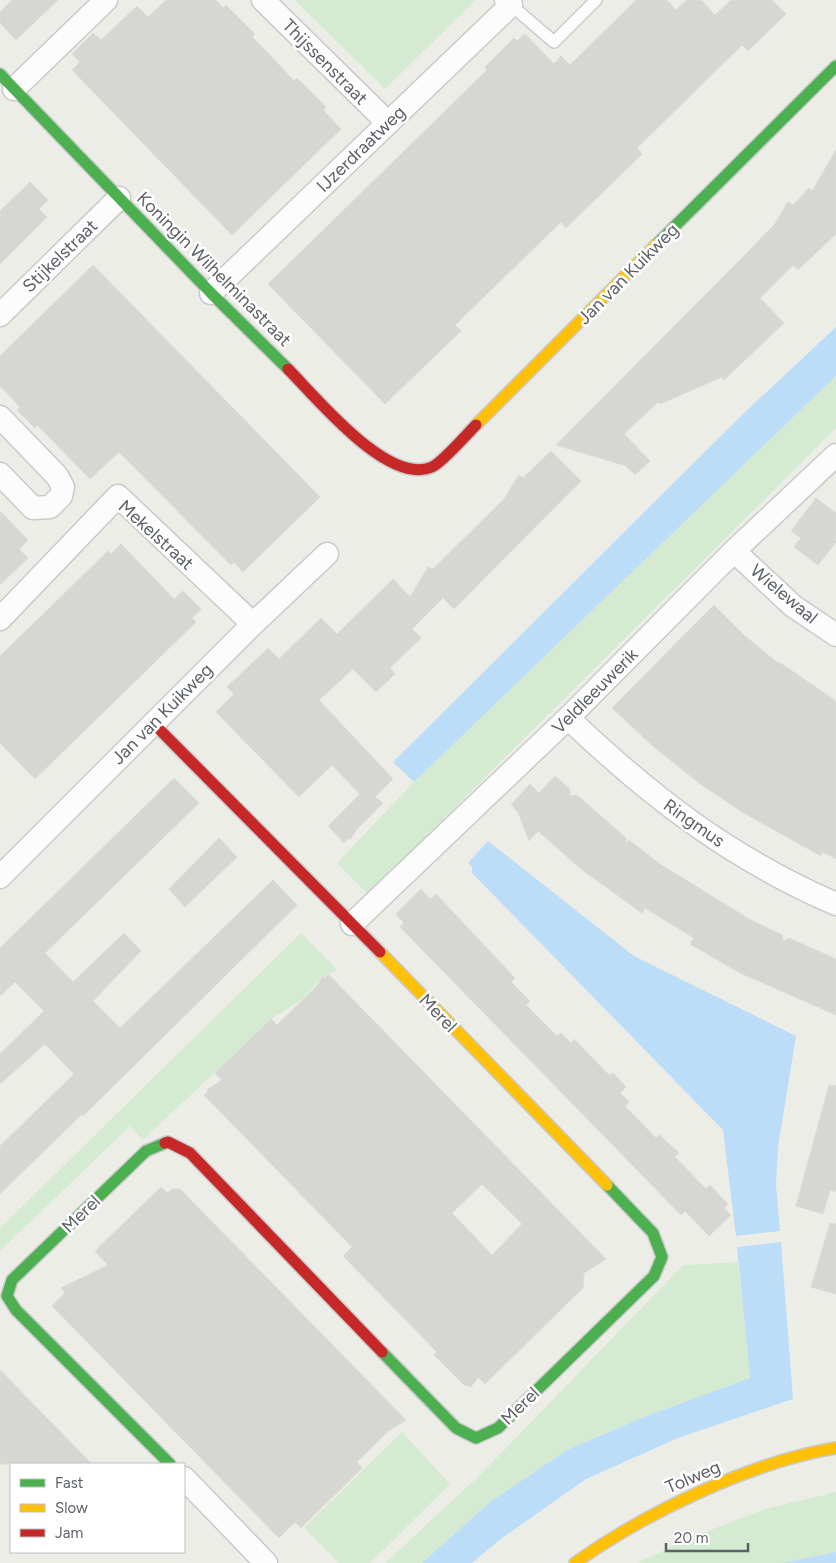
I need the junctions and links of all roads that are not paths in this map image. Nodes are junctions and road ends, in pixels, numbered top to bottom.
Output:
1 (106, 0) edge
2 (263, 0) edge
3 (596, 0) edge
4 (508, 2) edge
5 (836, 66) edge
6 (7, 82) edge
7 (388, 123) junction
8 (120, 198) junction
9 (212, 293) junction
10 (0, 315) edge
11 (0, 417) edge
12 (836, 455) edge
13 (414, 472) joint
14 (0, 474) edge
15 (734, 551) junction
16 (328, 554) dead end
17 (0, 619) edge
18 (253, 624) junction
19 (836, 636) edge
20 (568, 718) junction
21 (153, 723) junction
22 (0, 877) edge
23 (836, 904) edge
24 (352, 924) junction
25 (836, 1448) edge
26 (169, 1463) edge
27 (185, 1479) edge
28 (266, 1563) edge
29 (575, 1563) edge

1 - 6 street
2 - 7 street, Thijssenstraat
3 - 4 lane
4 - 7 street, IJzerdraatweg
5 - 13 street, Jan van Kuikweg
6 - 8 street, Koningin Wilhelminastraat
7 - 9 street, IJzerdraatweg
8 - 9 street, Koningin Wilhelminastraat
8 - 10 street, Stijkelstraat
9 - 13 street, Koningin Wilhelminastraat
11 - 14 street
12 - 15 street, Veldleeuwerik
15 - 19 street, Wielewaal
15 - 20 street, Veldleeuwerik
16 - 18 street, Jan van Kuikweg
17 - 18 street, Mekelstraat
18 - 21 street, Jan van Kuikweg
20 - 23 street, Ringmus
20 - 24 street, Veldleeuwerik
21 - 22 street, Jan van Kuikweg
21 - 24 street, Merel
24 - 26 street, Merel
25 - 29 street, Tolweg
27 - 28 street

